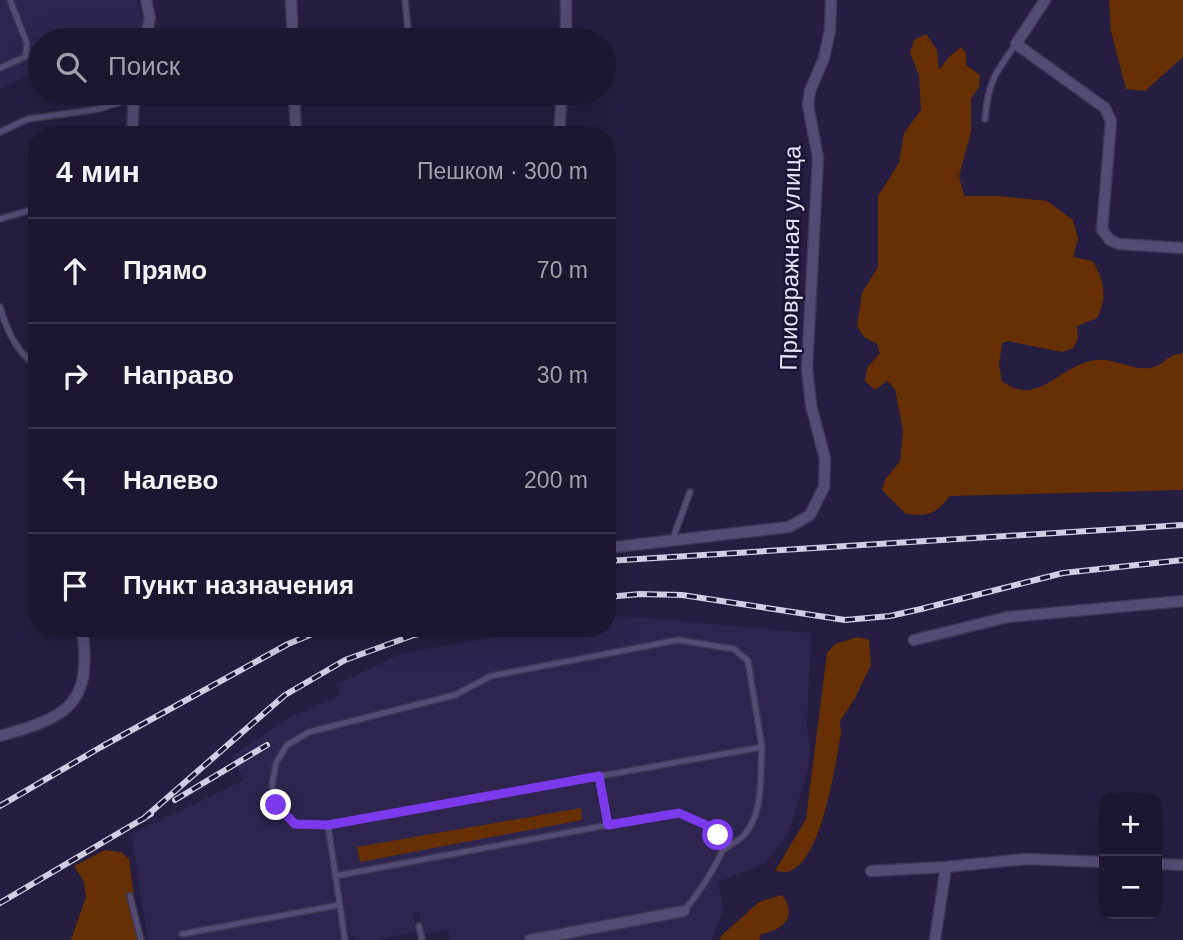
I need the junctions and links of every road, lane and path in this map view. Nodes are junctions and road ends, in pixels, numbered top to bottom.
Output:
1 (10, 0) edge
2 (146, 0) edge
3 (291, 0) edge
4 (405, 0) edge
5 (566, 0) edge
6 (831, 0) edge
7 (1045, 0) edge
8 (148, 28) edge
9 (292, 28) edge
10 (408, 28) edge
11 (566, 28) edge
12 (1016, 44) junction
13 (0, 68) edge
14 (109, 105) edge
15 (133, 105) edge
16 (295, 105) edge
17 (561, 105) edge
18 (985, 119) dead end
19 (132, 126) edge
20 (296, 126) edge
21 (560, 126) edge
22 (0, 132) edge
23 (28, 211) edge
24 (0, 219) edge
25 (1183, 248) edge
26 (0, 307) edge
27 (28, 360) edge
28 (690, 492) dead end
29 (672, 541) junction
30 (616, 547) edge
31 (1183, 601) edge
32 (83, 637) edge
33 (914, 640) dead end
34 (0, 736) edge
35 (762, 747) junction
36 (599, 776) junction
37 (328, 825) junction
38 (608, 825) junction
39 (723, 850) junction
40 (1099, 862) edge
41 (1162, 864) edge
42 (1183, 865) edge
43 (946, 867) junction
44 (871, 871) dead end
45 (335, 876) junction
46 (130, 895) dead end
47 (339, 905) junction
48 (684, 911) joint
49 (419, 926) dead end
50 (182, 934) dead end
51 (141, 940) edge
52 (345, 940) edge
53 (422, 940) edge
54 (530, 940) edge
55 (935, 940) edge

1 - 13 lane
2 - 8 street
3 - 9 street
4 - 10 lane
5 - 11 street
6 - 29 street, Приовражная улица
7 - 12 street
12 - 18 lane
12 - 25 street
14 - 22 lane
15 - 19 street
16 - 20 street
17 - 21 street
23 - 24 lane
26 - 27 lane
28 - 29 lane
29 - 30 street
31 - 33 street
32 - 34 street
35 - 36 lane
35 - 37 lane
35 - 39 lane
36 - 37 lane
36 - 38 lane
37 - 45 lane
38 - 39 lane
38 - 45 lane
39 - 48 lane
40 - 43 street
41 - 42 street
43 - 44 street
43 - 55 street
45 - 47 lane
46 - 51 lane
47 - 50 lane
47 - 52 lane
48 - 54 street
49 - 53 lane

